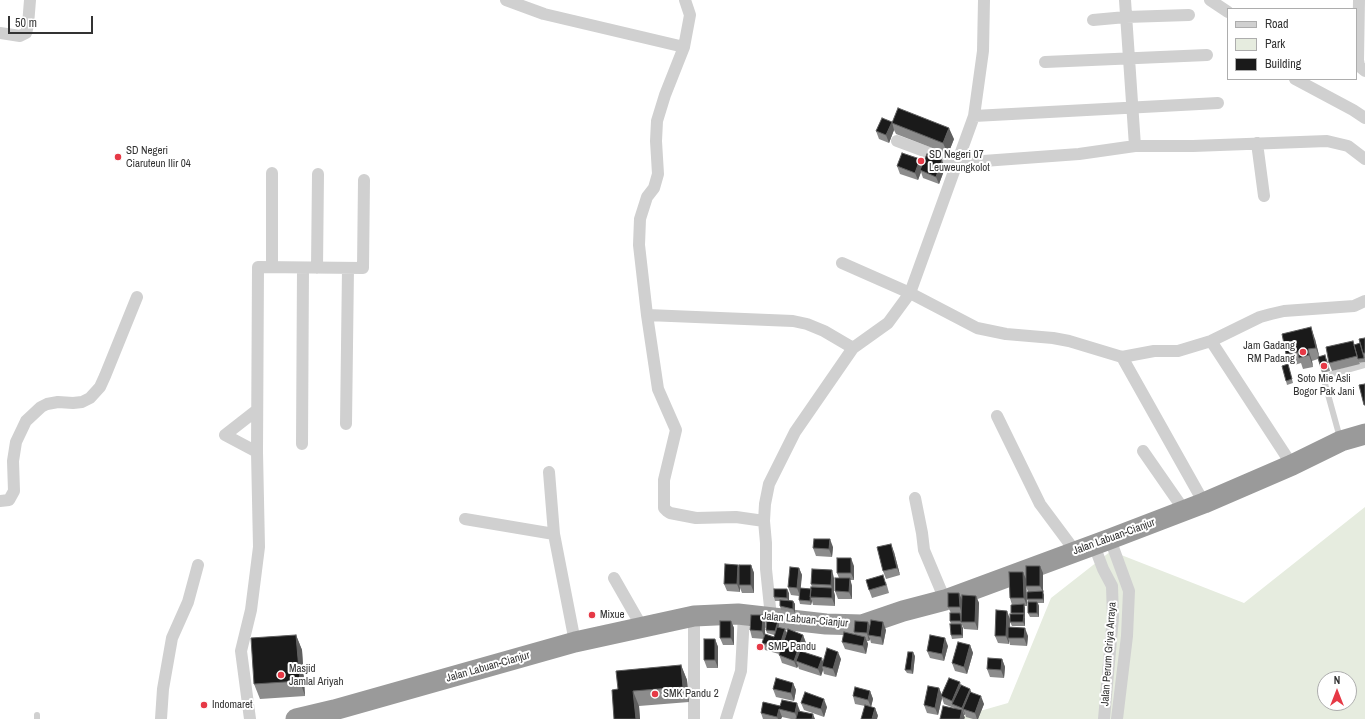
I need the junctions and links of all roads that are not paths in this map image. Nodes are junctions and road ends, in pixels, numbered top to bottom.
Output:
1 (30, 0) edge
2 (506, 0) edge
3 (685, 0) edge
4 (984, 0) edge
5 (1125, 0) edge
6 (1210, 0) edge
7 (1359, 0) edge
8 (1227, 11) edge
9 (1189, 15) dead end
10 (1126, 17) junction
11 (1092, 20) dead end
12 (0, 33) edge
13 (684, 47) junction
14 (1207, 55) dead end
15 (1129, 59) junction
16 (1045, 62) dead end
17 (1365, 71) edge
18 (1297, 80) edge
19 (1218, 103) dead end
20 (1132, 108) junction
21 (974, 116) junction
22 (1365, 118) edge
23 (896, 141) dead end
24 (1257, 143) junction
25 (1135, 146) junction
26 (1365, 159) edge
27 (956, 163) junction
28 (272, 173) dead end
29 (318, 174) dead end
30 (364, 180) dead end
31 (1264, 196) dead end
32 (842, 263) dead end
33 (272, 267) junction
34 (303, 268) junction
35 (317, 268) junction
36 (348, 268) junction
37 (910, 293) junction
38 (136, 297) dead end
39 (1365, 302) edge
40 (646, 315) junction
41 (1211, 341) junction
42 (853, 348) junction
43 (1122, 357) junction
44 (1365, 365) edge
45 (257, 410) junction
46 (997, 416) dead end
47 (346, 424) dead end
48 (1365, 434) edge
49 (1341, 441) junction
50 (302, 444) dead end
51 (1143, 451) dead end
52 (257, 452) junction
53 (1292, 465) junction
54 (548, 472) dead end
55 (915, 498) dead end
56 (0, 501) edge
57 (1204, 503) junction
58 (1184, 510) junction
59 (465, 519) dead end
60 (764, 521) junction
61 (554, 534) junction
62 (1093, 545) junction
63 (198, 565) dead end
64 (614, 578) dead end
65 (945, 600) junction
66 (744, 615) junction
67 (694, 616) junction
68 (771, 617) junction
69 (642, 627) junction
70 (575, 642) junction
71 (160, 719) edge
72 (250, 719) edge
73 (296, 719) edge
74 (694, 719) edge
75 (726, 719) edge
76 (1104, 719) edge
77 (1117, 719) edge

1 - 12 street
2 - 13 street
3 - 13 street
4 - 21 street
5 - 10 street
6 - 8 street
7 - 17 street
9 - 10 street
10 - 11 street
10 - 15 street
13 - 40 street
14 - 15 street
15 - 16 street
15 - 20 street
18 - 22 street
19 - 20 street
20 - 21 street
20 - 25 street
21 - 27 street
23 - 27 street
24 - 25 street
24 - 26 street
24 - 31 street
25 - 27 street
27 - 37 street
28 - 33 street
29 - 35 street
30 - 36 street
32 - 37 street
33 - 34 street
33 - 45 street
34 - 35 street
34 - 50 street
35 - 36 street
36 - 47 street
37 - 42 street
37 - 43 street
38 - 56 street
39 - 41 street
40 - 42 street
40 - 60 street
41 - 43 street
41 - 53 street
42 - 60 street
43 - 57 street
44 - 49 lane
45 - 52 street
45 - 52 street
46 - 62 street
48 - 49 highway, Jalan Labuan-Cianjur
49 - 53 highway, Jalan Labuan-Cianjur
51 - 58 street
52 - 72 street
53 - 57 highway, Jalan Labuan-Cianjur
54 - 61 street
55 - 65 street
57 - 58 highway, Jalan Labuan-Cianjur
58 - 62 highway, Jalan Labuan-Cianjur
59 - 61 street
60 - 68 street
61 - 70 street
62 - 65 highway, Jalan Labuan-Cianjur
62 - 76 street, Jalan Perum Griya Arraya
62 - 77 street
63 - 71 street
64 - 69 street
65 - 68 highway, Jalan Labuan-Cianjur
66 - 67 highway, Jalan Labuan-Cianjur
66 - 68 highway, Jalan Labuan-Cianjur
66 - 75 street
67 - 69 highway, Jalan Labuan-Cianjur
67 - 74 street
69 - 70 highway, Jalan Labuan-Cianjur
70 - 73 highway, Jalan Labuan-Cianjur

